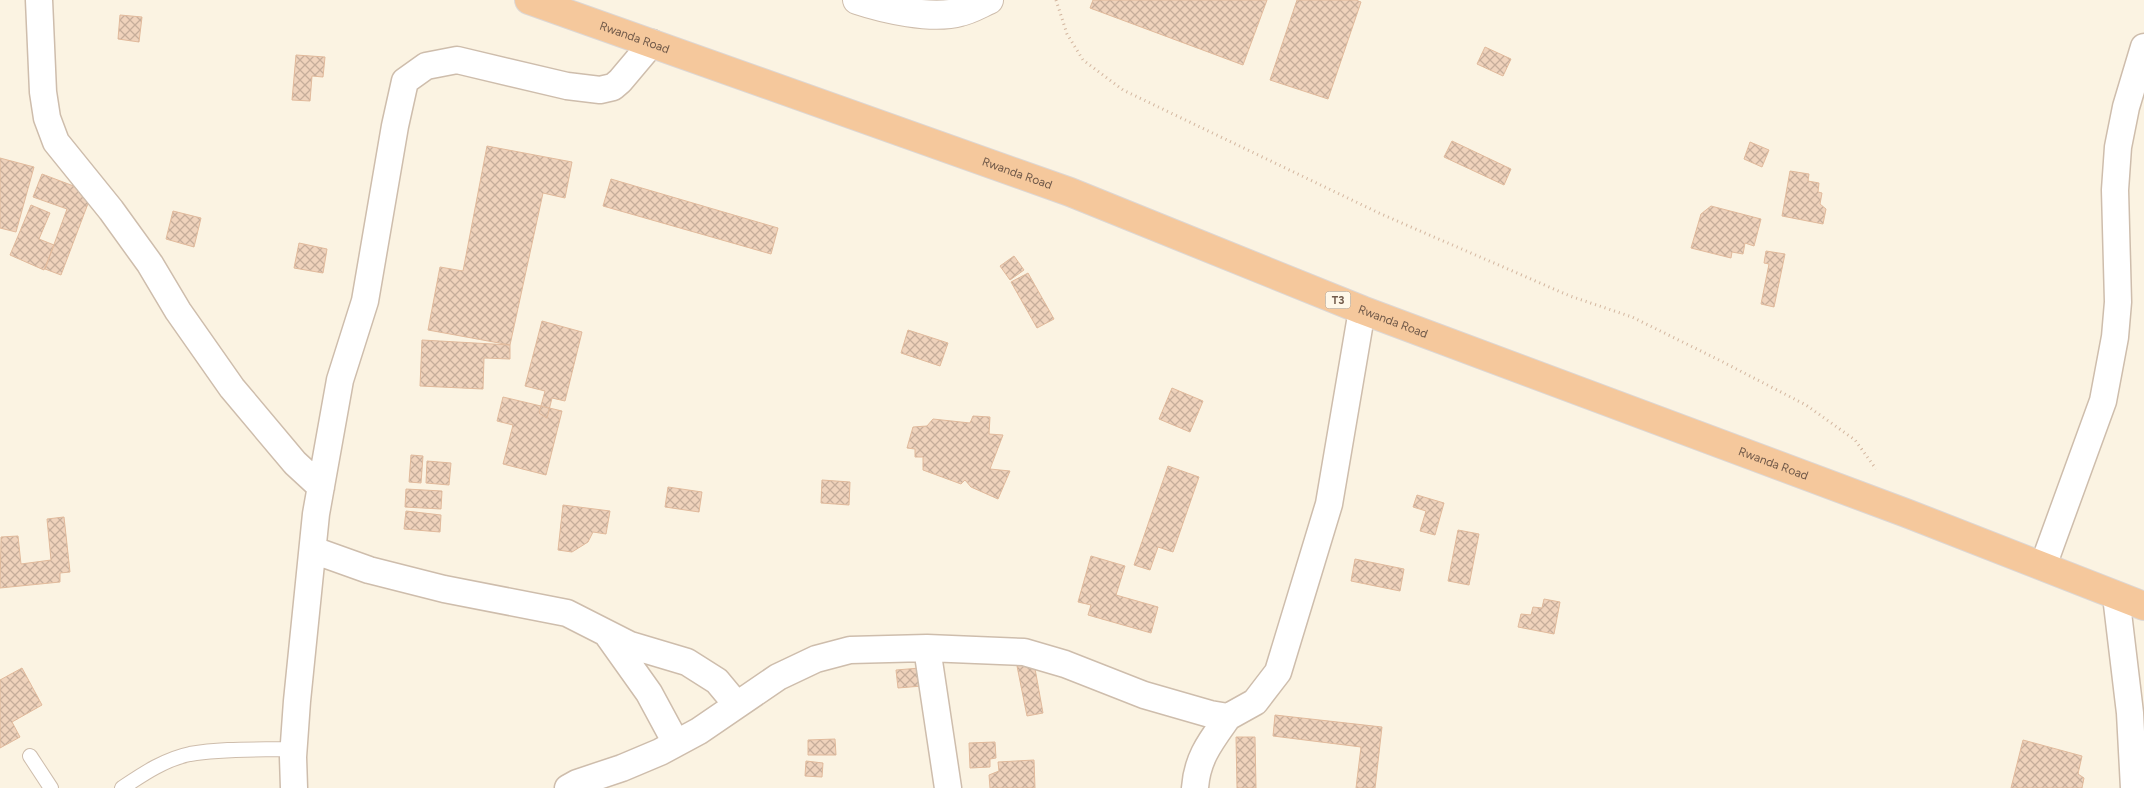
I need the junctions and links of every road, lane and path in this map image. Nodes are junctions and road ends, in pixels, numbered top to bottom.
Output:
1 (39, 0) edge
2 (529, 0) edge
3 (857, 0) edge
4 (989, 0) edge
5 (1056, 0) edge
6 (652, 44) junction
7 (2144, 47) edge
8 (1362, 310) junction
9 (1878, 472) dead end
10 (321, 487) junction
11 (313, 550) junction
12 (2043, 566) junction
13 (2116, 596) junction
14 (2144, 606) edge
15 (605, 632) junction
16 (928, 648) junction
17 (738, 705) junction
18 (1228, 717) junction
19 (676, 744) junction
20 (294, 749) junction
21 (30, 756) dead end
22 (51, 788) edge
23 (122, 788) edge
24 (294, 788) edge
25 (568, 788) edge
26 (948, 788) edge
27 (1195, 788) edge
28 (2134, 788) edge

1 - 10 street
2 - 6 highway, Rwanda Road / T3
3 - 4 street
5 - 9 path
6 - 8 highway, Rwanda Road / T3
6 - 10 street
7 - 12 street
8 - 12 highway, Rwanda Road / T3
8 - 18 street
10 - 11 street
11 - 15 street
11 - 20 street
12 - 13 highway, Rwanda Road / T3
13 - 14 highway, Rwanda Road / T3
13 - 28 street
15 - 17 street
15 - 19 street
16 - 17 street
16 - 18 street
16 - 26 street
17 - 19 street
18 - 27 street
19 - 25 street
20 - 23 lane
20 - 24 street
21 - 22 lane

